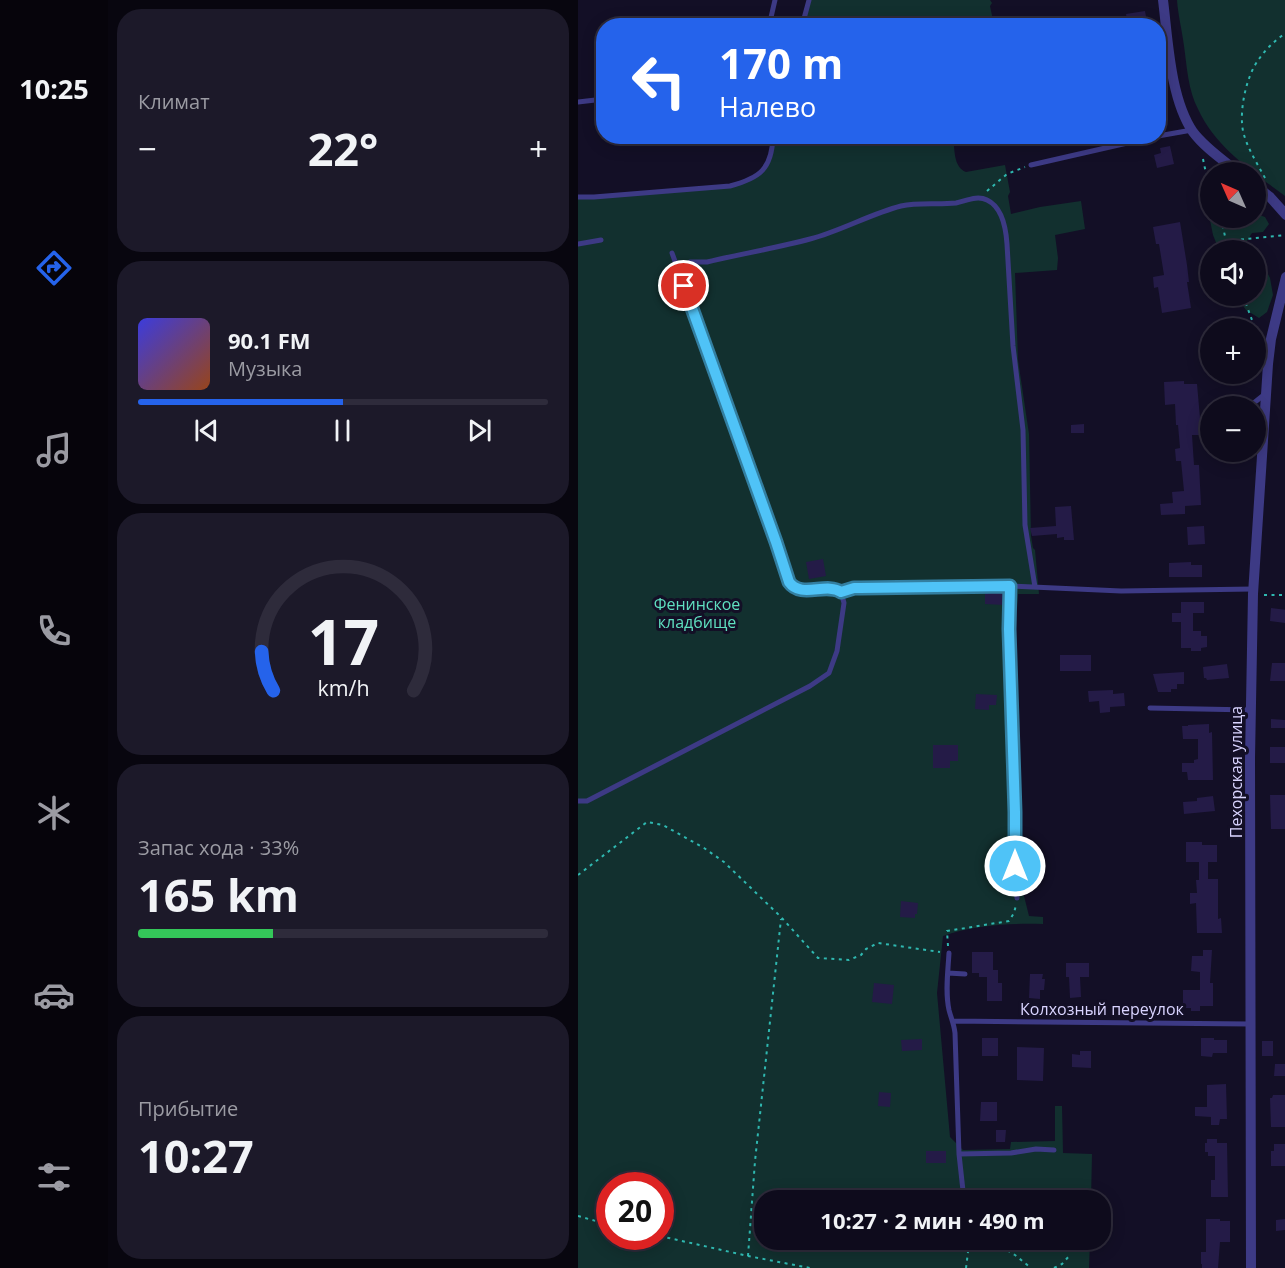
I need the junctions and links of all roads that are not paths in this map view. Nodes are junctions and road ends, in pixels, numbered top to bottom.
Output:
1 (775, 0) edge
2 (809, 0) edge
3 (1163, 0) edge
4 (771, 18) edge
5 (804, 18) edge
6 (1165, 18) edge
7 (1166, 22) edge
8 (596, 100) edge
9 (578, 102) edge
10 (1192, 130) junction
11 (1166, 135) edge
12 (773, 144) edge
13 (1123, 144) edge
14 (1226, 162) edge
15 (1031, 165) road end
16 (1266, 194) edge
17 (578, 197) edge
18 (1286, 215) edge
19 (601, 240) dead end
20 (578, 244) edge
21 (672, 253) dead end
22 (690, 262) dead end
23 (1286, 278) edge
24 (1266, 393) junction
25 (1262, 396) edge
26 (1010, 586) junction
27 (1035, 587) junction
28 (841, 592) junction
29 (1253, 592) junction
30 (1150, 708) dead end
31 (1251, 710) junction
32 (578, 801) edge
33 (1017, 898) road end
34 (948, 953) road end
35 (948, 974) junction
36 (965, 974) dead end
37 (953, 1022) junction
38 (1250, 1024) junction
39 (1054, 1150) dead end
40 (959, 1154) junction
41 (963, 1190) edge
42 (1251, 1268) edge

1 - 4 lane
2 - 5 lane
3 - 6 street
7 - 10 street
8 - 9 lane
10 - 11 lane
10 - 14 street
12 - 17 lane
13 - 15 lane
16 - 18 street
19 - 20 lane
21 - 28 lane
22 - 27 lane
23 - 24 street, Пехорская улица
24 - 25 lane
24 - 29 street, Пехорская улица
26 - 27 lane
26 - 28 lane
26 - 33 lane
27 - 29 lane
28 - 32 lane
29 - 31 street, Пехорская улица
30 - 31 lane
31 - 38 street, Пехорская улица
34 - 35 lane
35 - 36 lane
35 - 37 lane
37 - 38 lane, Колхозный переулок
37 - 40 lane
38 - 42 street, Пехорская улица
39 - 40 lane
40 - 41 lane

